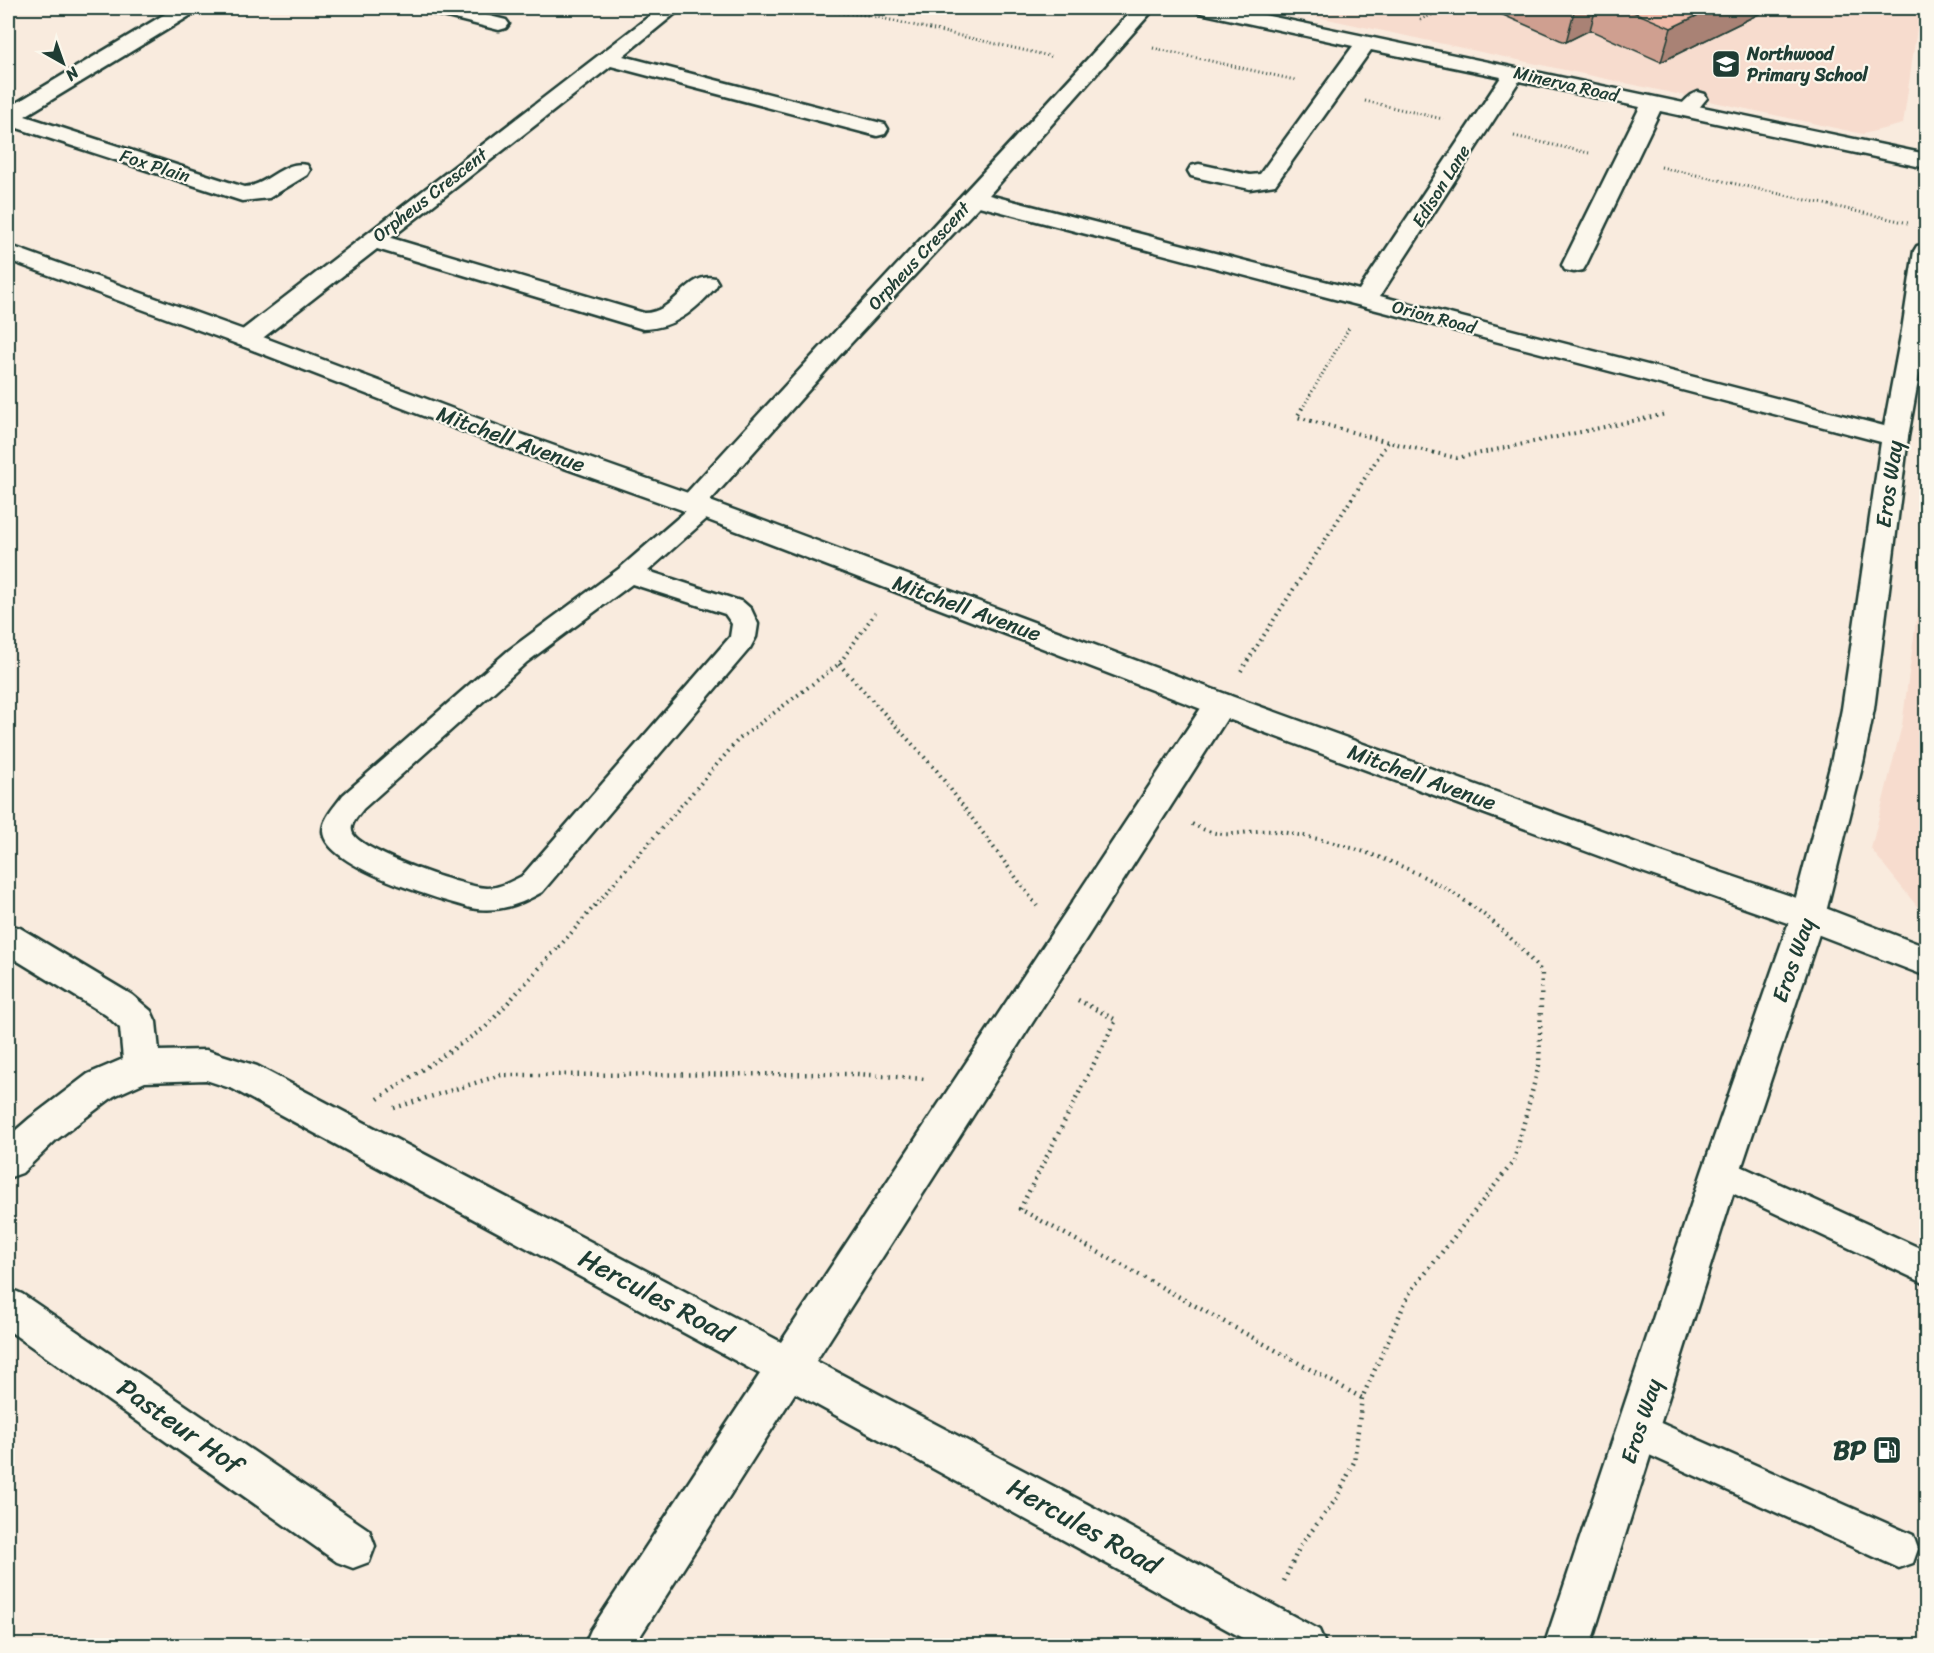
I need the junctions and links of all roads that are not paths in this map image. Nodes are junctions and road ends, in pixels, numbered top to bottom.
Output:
1 (189, 8) edge
2 (434, 8) edge
3 (672, 8) edge
4 (1145, 8) edge
5 (1205, 8) edge
6 (499, 24) dead end
7 (1366, 42) junction
8 (607, 58) junction
9 (1514, 73) junction
10 (1652, 104) junction
11 (8, 118) edge
12 (877, 129) dead end
13 (1926, 161) edge
14 (299, 170) dead end
15 (1199, 171) dead end
16 (974, 198) junction
17 (372, 240) junction
18 (8, 252) edge
19 (1926, 252) edge
20 (1574, 265) dead end
21 (706, 283) dead end
22 (1366, 300) junction
23 (246, 339) junction
24 (1895, 437) junction
25 (698, 507) junction
26 (629, 574) junction
27 (1228, 692) junction
28 (1808, 916) junction
29 (8, 938) edge
30 (1926, 962) edge
31 (142, 1067) junction
32 (8, 1161) edge
33 (1721, 1172) junction
34 (1926, 1268) edge
35 (8, 1307) edge
36 (787, 1366) junction
37 (1638, 1431) junction
38 (353, 1546) dead end
39 (1899, 1549) dead end
40 (607, 1646) edge
41 (1303, 1646) edge
42 (1568, 1646) edge

1 - 11 street
2 - 6 street
3 - 8 street, Orpheus Crescent
4 - 16 street, Orpheus Crescent
5 - 7 street, Minerva Road
7 - 9 street, Minerva Road
7 - 15 street
8 - 12 street
8 - 17 street, Orpheus Crescent
9 - 10 street, Minerva Road
9 - 22 street, Edison Lane
10 - 13 street, Minerva Road
10 - 20 street
11 - 14 street, Fox Plain
16 - 22 street, Orion Road
16 - 25 street, Orpheus Crescent
17 - 21 street
17 - 23 street, Orpheus Crescent
18 - 23 street, Mitchell Avenue
19 - 24 street, Eros Way
22 - 24 street, Orion Road
23 - 25 street, Mitchell Avenue
24 - 28 street, Eros Way
25 - 26 lane
25 - 27 street, Mitchell Avenue
26 - 26 lane
27 - 28 street, Mitchell Avenue
27 - 36 street
28 - 30 street, Mitchell Avenue
28 - 33 street, Eros Way
29 - 31 street
31 - 32 street, Hercules Road
31 - 36 street, Hercules Road
33 - 34 lane
33 - 37 street, Eros Way
35 - 38 street, Pasteur Hof
36 - 40 street
36 - 41 street, Hercules Road
37 - 39 lane
37 - 42 street, Eros Way

